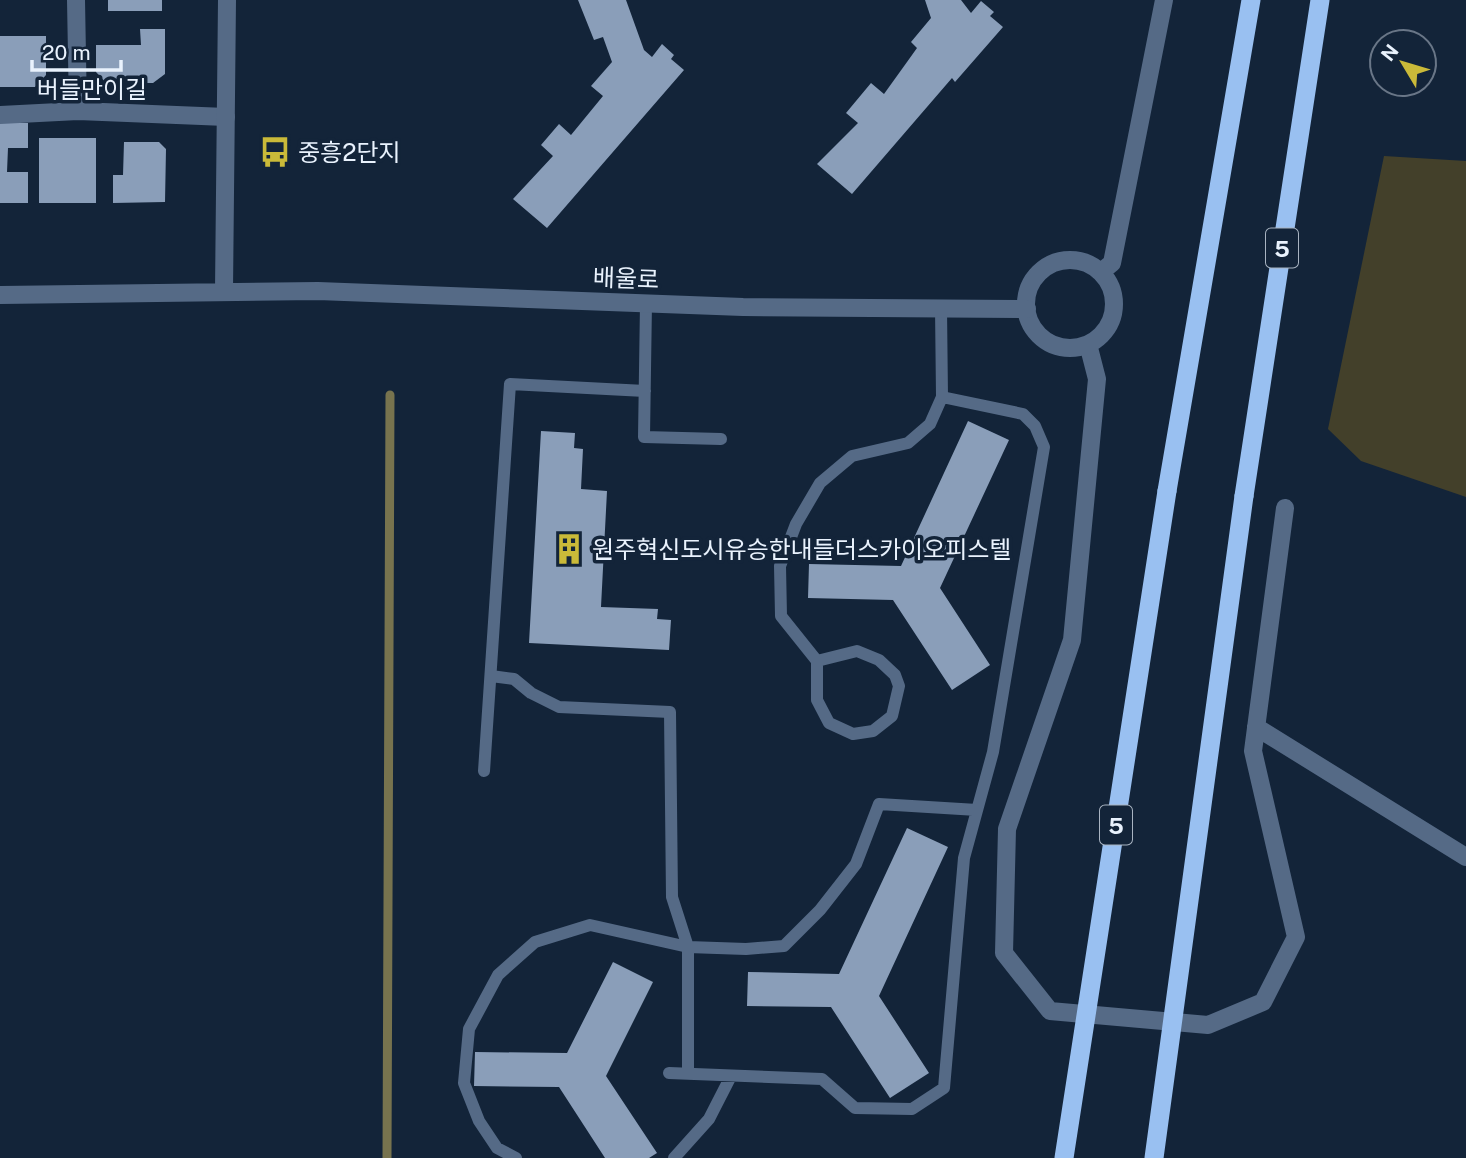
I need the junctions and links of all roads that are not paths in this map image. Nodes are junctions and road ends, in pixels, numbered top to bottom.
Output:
1 (76, 0) edge
2 (227, 0) edge
3 (1164, 0) edge
4 (1251, 0) edge
5 (1320, 0) edge
6 (78, 111) junction
7 (0, 115) edge
8 (226, 117) junction
9 (1101, 272) junction
10 (224, 290) junction
11 (0, 295) edge
12 (646, 303) junction
13 (941, 308) junction
14 (1027, 309) junction
15 (1088, 344) junction
16 (645, 391) junction
17 (942, 397) junction
18 (721, 439) dead end
19 (1285, 508) dead end
20 (817, 661) junction
21 (491, 676) junction
22 (1256, 727) junction
23 (484, 771) dead end
24 (977, 810) junction
25 (1466, 857) edge
26 (688, 947) junction
27 (669, 1073) dead end
28 (688, 1074) junction
29 (731, 1076) junction
30 (516, 1158) edge
31 (674, 1158) edge
32 (1064, 1158) edge
33 (1154, 1158) edge

1 - 6 street
2 - 8 street
3 - 9 street
4 - 32 highway, 5, bridge
5 - 33 highway, 5, bridge
6 - 7 street, 버들만이길
6 - 8 street, 버들만이길
8 - 10 street
9 - 14 street
9 - 15 street
10 - 11 street, 배울로
10 - 12 street, 배울로
12 - 13 street, 배울로
12 - 16 lane
13 - 14 street, 배울로
13 - 17 lane
14 - 15 street
15 - 22 street
16 - 18 lane
16 - 21 lane
17 - 20 lane
17 - 24 lane
19 - 22 street
20 - 20 lane
21 - 23 lane
21 - 26 lane
22 - 25 street
24 - 26 lane
24 - 29 lane
26 - 28 lane
26 - 30 lane
27 - 28 lane
28 - 29 lane
29 - 31 lane

